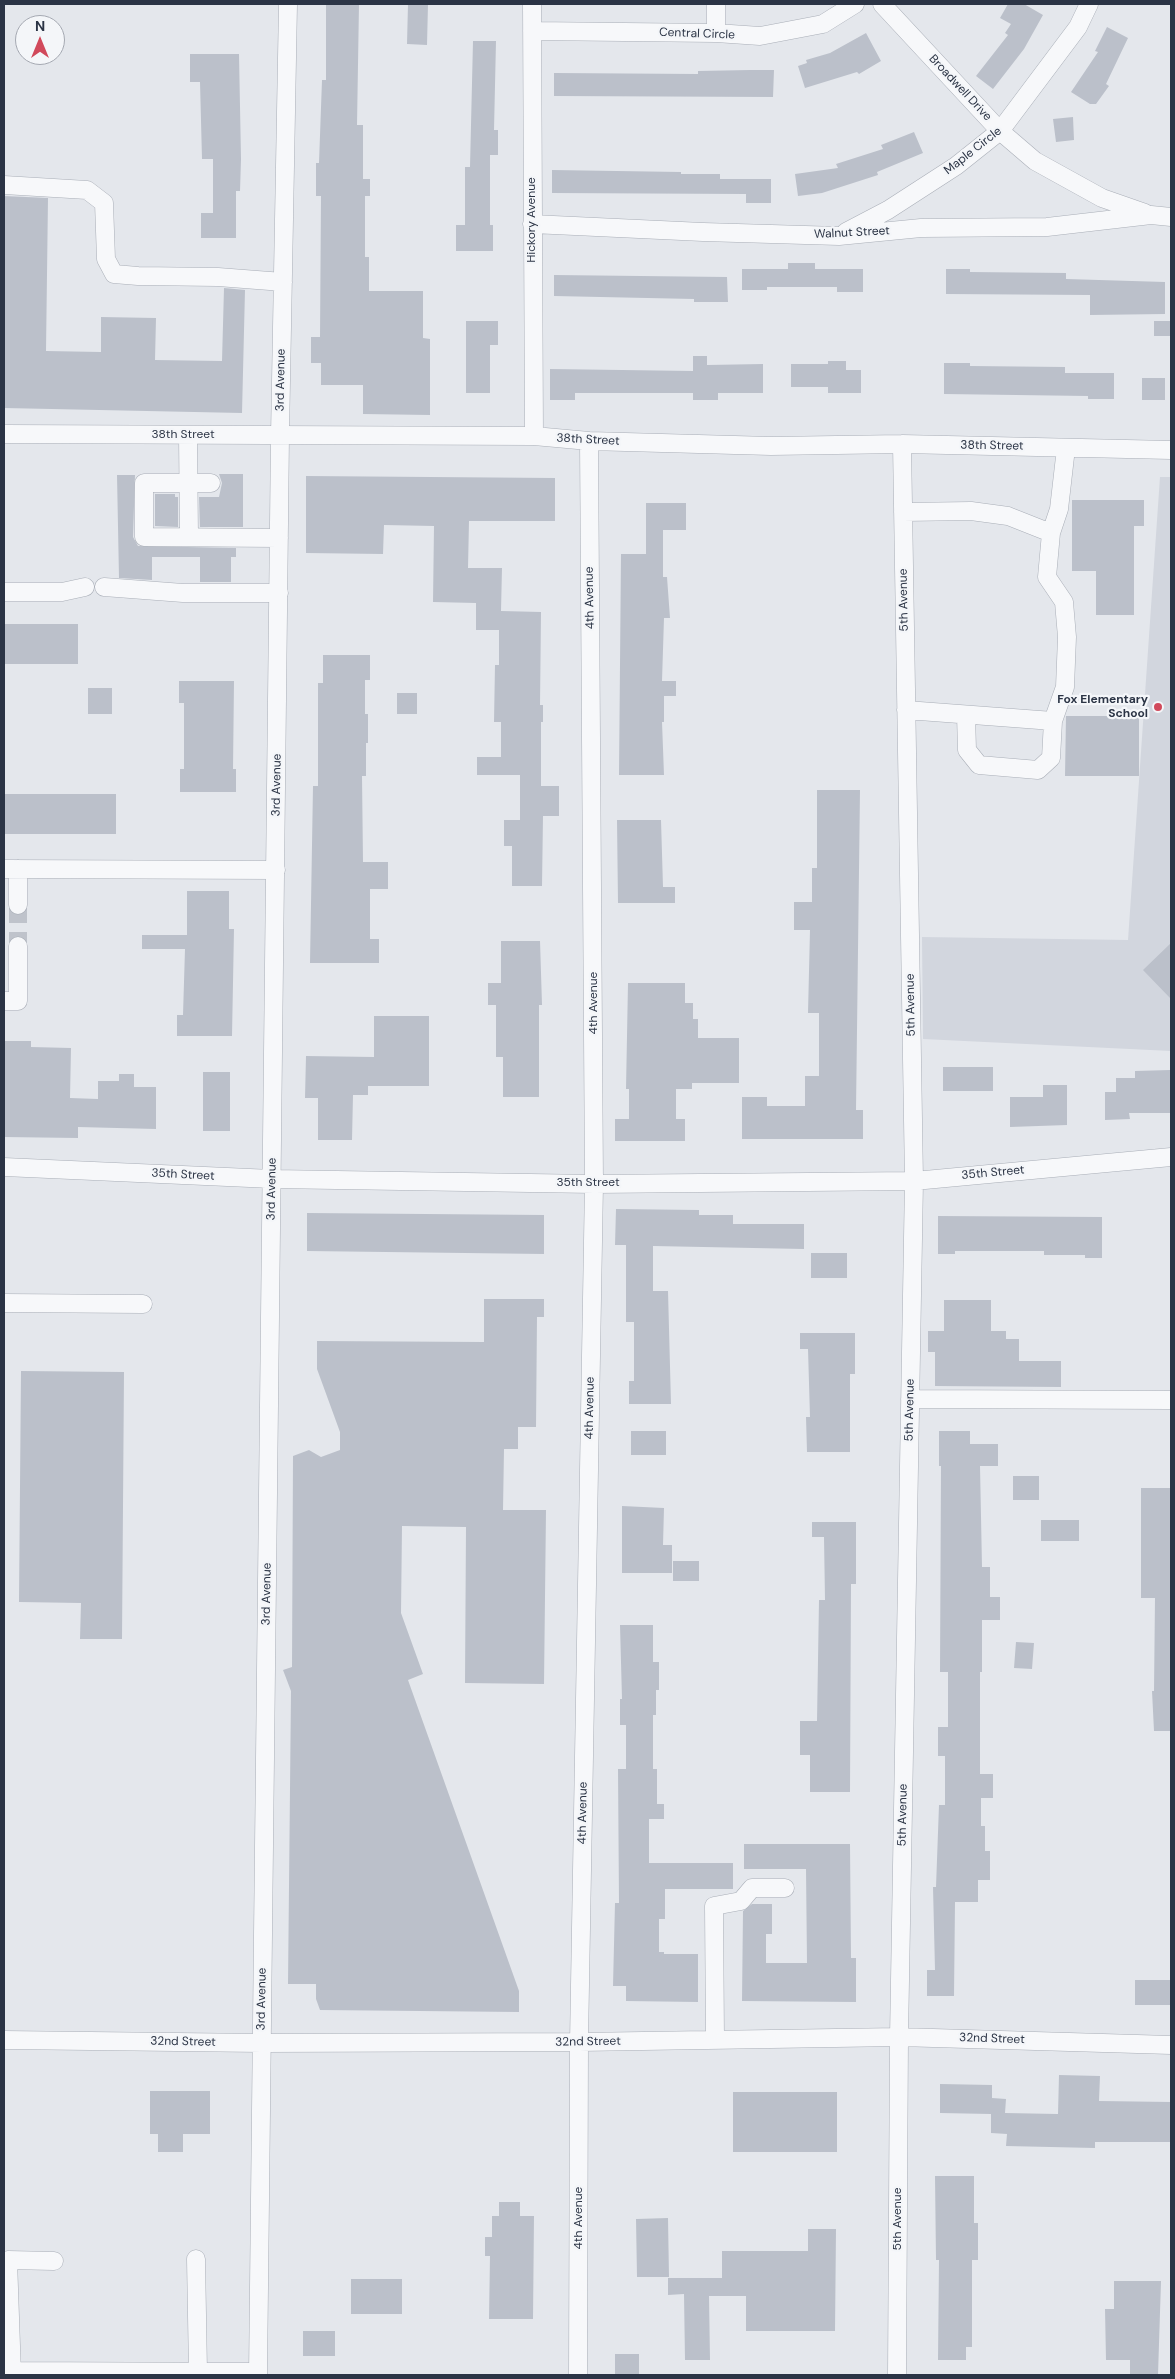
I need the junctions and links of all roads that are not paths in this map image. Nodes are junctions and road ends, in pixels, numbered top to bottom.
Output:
1 (288, 4) edge
2 (532, 4) edge
3 (716, 4) edge
4 (855, 4) edge
5 (882, 4) edge
6 (1089, 4) edge
7 (532, 31) junction
8 (716, 33) junction
9 (1000, 131) junction
10 (4, 186) edge
11 (1151, 215) junction
12 (1171, 218) edge
13 (532, 224) junction
14 (839, 236) junction
15 (283, 282) junction
16 (4, 434) edge
17 (188, 435) junction
18 (280, 435) junction
19 (534, 436) junction
20 (589, 441) junction
21 (902, 444) junction
22 (1066, 448) junction
23 (1171, 450) edge
24 (188, 483) junction
25 (211, 483) dead end
26 (903, 512) junction
27 (1051, 533) junction
28 (189, 537) junction
29 (280, 538) junction
30 (84, 587) dead end
31 (104, 587) dead end
32 (4, 592) edge
33 (279, 593) junction
34 (906, 710) junction
35 (966, 715) junction
36 (1054, 721) junction
37 (11, 869) edge
38 (276, 870) junction
39 (18, 905) tunnel mouth
40 (18, 946) tunnel mouth
41 (4, 1001) edge
42 (1171, 1157) edge
43 (4, 1167) edge
44 (272, 1179) junction
45 (914, 1181) junction
46 (594, 1184) junction
47 (4, 1303) edge
48 (142, 1304) dead end
49 (910, 1399) junction
50 (1171, 1400) edge
51 (784, 1888) dead end
52 (899, 2037) junction
53 (4, 2040) edge
54 (714, 2040) junction
55 (580, 2042) junction
56 (262, 2043) junction
57 (1171, 2045) edge
58 (196, 2259) dead end
59 (54, 2261) dead end
60 (198, 2372) junction
61 (9, 2373) edge
62 (258, 2373) edge
63 (578, 2375) edge
64 (897, 2375) edge

1 - 15 street, 3rd Avenue
2 - 7 street, Hickory Avenue
3 - 8 street
4 - 8 street, Central Circle
5 - 9 street, Broadwell Drive
6 - 9 street, Maple Circle
7 - 8 street, Central Circle
7 - 13 street, Hickory Avenue
9 - 11 street, Broadwell Drive
9 - 14 street, Maple Circle
10 - 15 street
11 - 12 street, Walnut Street
11 - 14 street, Walnut Street
13 - 14 street, Walnut Street
13 - 19 street, Hickory Avenue
15 - 18 street, 3rd Avenue
16 - 17 street, 38th Street
17 - 18 street, 38th Street
17 - 24 street
18 - 19 street, 38th Street
18 - 29 street, 3rd Avenue
19 - 20 street, 38th Street
20 - 21 street, 38th Street
20 - 46 street, 4th Avenue
21 - 22 street, 38th Street
21 - 26 street, 5th Avenue
22 - 23 street, 38th Street
22 - 27 street
24 - 25 street
24 - 28 street
24 - 28 street
26 - 27 street
26 - 34 street, 5th Avenue
27 - 36 street
28 - 29 street
29 - 33 street, 3rd Avenue
30 - 32 street
31 - 33 street
33 - 38 street, 3rd Avenue
34 - 35 street
34 - 45 street, 5th Avenue
35 - 36 street
35 - 36 street
37 - 38 street
37 - 39 street
38 - 44 street, 3rd Avenue
40 - 41 street
42 - 45 street, 35th Street
43 - 44 street, 35th Street
44 - 46 street, 35th Street
44 - 56 street, 3rd Avenue
45 - 46 street, 35th Street
45 - 49 street, 5th Avenue
46 - 55 street, 4th Avenue
47 - 48 street
49 - 50 street
49 - 52 street, 5th Avenue
51 - 54 street
52 - 54 street, 32nd Street
52 - 57 street, 32nd Street
52 - 64 street, 5th Avenue
53 - 56 street, 32nd Street
54 - 55 street, 32nd Street
55 - 56 street, 32nd Street
55 - 63 street, 4th Avenue
56 - 62 street, 3rd Avenue
58 - 60 street
59 - 61 street
60 - 61 street
60 - 62 street

